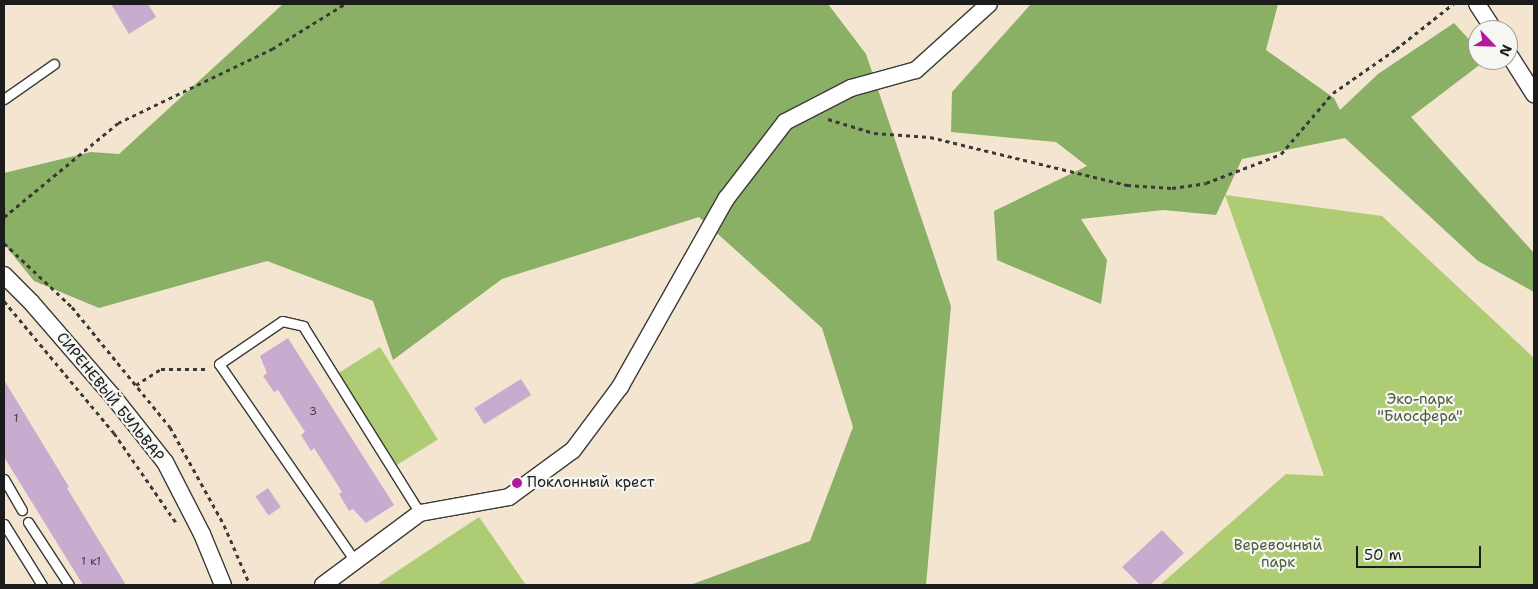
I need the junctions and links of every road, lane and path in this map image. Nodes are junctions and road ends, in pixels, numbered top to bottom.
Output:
1 (345, 4) edge
2 (989, 4) edge
3 (1453, 4) edge
4 (1477, 4) edge
5 (1487, 20) edge
6 (54, 64) dead end
7 (1518, 69) edge
8 (1534, 94) edge
9 (4, 99) edge
10 (824, 120) dead end
11 (4, 218) edge
12 (4, 276) edge
13 (4, 301) edge
14 (219, 364) junction
15 (136, 385) dead end
16 (4, 479) edge
17 (22, 510) dead end
18 (420, 513) junction
19 (28, 522) dead end
20 (4, 524) edge
21 (179, 527) dead end
22 (355, 561) junction
23 (42, 585) edge
24 (69, 585) edge
25 (223, 585) edge
26 (323, 585) edge

1 - 11 path
2 - 18 street
3 - 10 path
4 - 5 street
6 - 9 lane
7 - 8 street
12 - 25 street, СИРЕНЕВЫЙ БУЛЬВАР
13 - 21 path
14 - 15 path
14 - 18 lane
14 - 22 lane
16 - 17 lane
18 - 22 street
19 - 24 lane
20 - 23 lane
22 - 26 street

